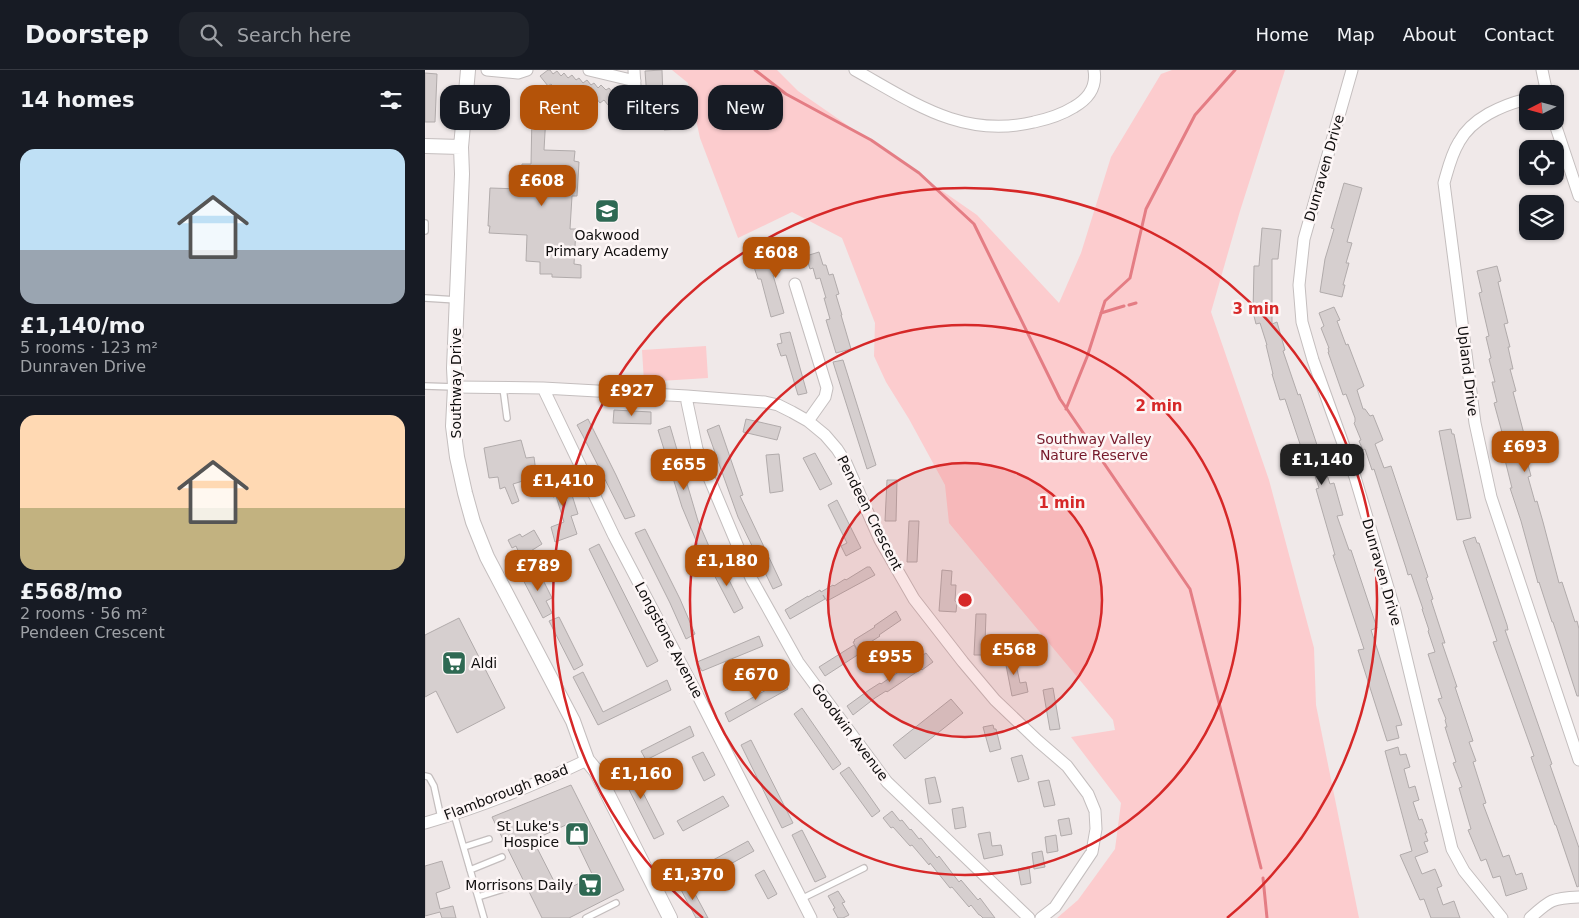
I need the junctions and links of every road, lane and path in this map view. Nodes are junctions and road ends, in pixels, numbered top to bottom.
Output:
1 (468, 70) edge
2 (487, 70) edge
3 (527, 70) edge
4 (589, 70) edge
5 (855, 70) edge
6 (1094, 70) edge
7 (1353, 70) edge
8 (1542, 70) edge
9 (634, 75) edge
10 (1545, 85) edge
11 (1519, 101) edge
12 (1557, 130) edge
13 (425, 146) edge
14 (461, 147) junction
15 (1579, 196) edge
16 (425, 223) edge
17 (425, 231) edge
18 (795, 284) dead end
19 (425, 298) edge
20 (457, 300) junction
21 (425, 386) edge
22 (455, 387) junction
23 (503, 388) junction
24 (543, 388) junction
25 (687, 396) junction
26 (507, 418) dead end
27 (808, 421) junction
28 (587, 760) junction
29 (1579, 760) edge
30 (425, 776) edge
31 (454, 814) junction
32 (441, 818) junction
33 (425, 823) edge
34 (489, 839) dead end
35 (463, 847) junction
36 (502, 857) dead end
37 (864, 868) dead end
38 (470, 870) junction
39 (513, 886) dead end
40 (1579, 896) edge
41 (478, 897) junction
42 (801, 899) junction
43 (616, 903) dead end
44 (484, 918) edge
45 (586, 918) edge
46 (670, 918) edge
47 (811, 918) edge
48 (1029, 918) edge
49 (1041, 918) edge
50 (1502, 918) edge
51 (1531, 918) edge

1 - 14 street, Southway Drive
2 - 3 street
4 - 9 street
5 - 6 street
7 - 50 street, Dunraven Drive
8 - 10 street
11 - 29 street, Upland Drive
12 - 15 street
13 - 14 street
14 - 20 street, Southway Drive
16 - 17 lane
18 - 27 street
19 - 20 lane
20 - 22 street, Southway Drive
21 - 22 lane
22 - 23 street, Pendeen Crescent
22 - 28 street, Southway Drive
23 - 24 street, Pendeen Crescent
23 - 26 lane
24 - 25 street, Pendeen Crescent
24 - 42 street, Longstone Avenue
25 - 27 street, Pendeen Crescent
25 - 48 street, Goodwin Avenue
27 - 49 street, Pendeen Crescent
28 - 31 street, Flamborough Road
28 - 46 street, Southway Drive
30 - 32 lane
31 - 32 street, Flamborough Road
31 - 35 lane
32 - 33 street, Flamborough Road
34 - 35 lane
35 - 38 lane
36 - 38 lane
37 - 42 lane
38 - 41 lane
39 - 41 lane
40 - 51 street
41 - 44 lane
42 - 47 street, Longstone Avenue
43 - 45 lane

